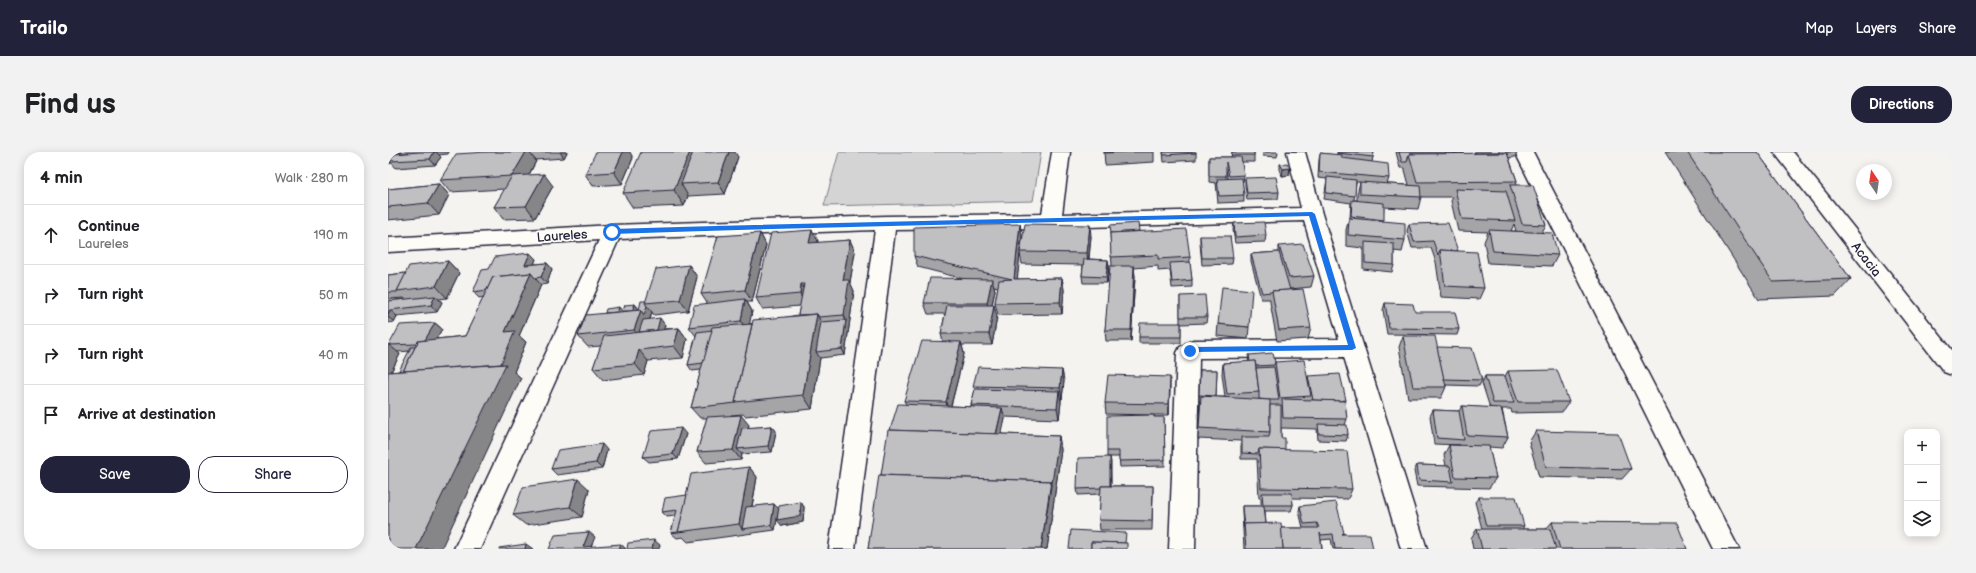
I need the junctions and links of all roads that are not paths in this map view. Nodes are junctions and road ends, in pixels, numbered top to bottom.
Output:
1 (392, 152) edge
2 (1061, 152) edge
3 (1296, 152) edge
4 (1524, 152) edge
5 (1783, 152) edge
6 (388, 157) edge
7 (1312, 214) junction
8 (1051, 221) junction
9 (886, 223) junction
10 (612, 232) junction
11 (388, 246) edge
12 (1352, 348) junction
13 (1952, 366) edge
14 (467, 549) edge
15 (842, 549) edge
16 (1182, 549) edge
17 (1414, 549) edge
18 (1726, 549) edge

1 - 6 street
2 - 8 street
3 - 7 street
4 - 18 street
5 - 13 street, Acacia
7 - 8 street, Laureles
7 - 12 street
8 - 9 street, Laureles
9 - 10 street, Laureles
9 - 15 street
10 - 11 street, Laureles
10 - 14 street
12 - 16 street
12 - 17 street

